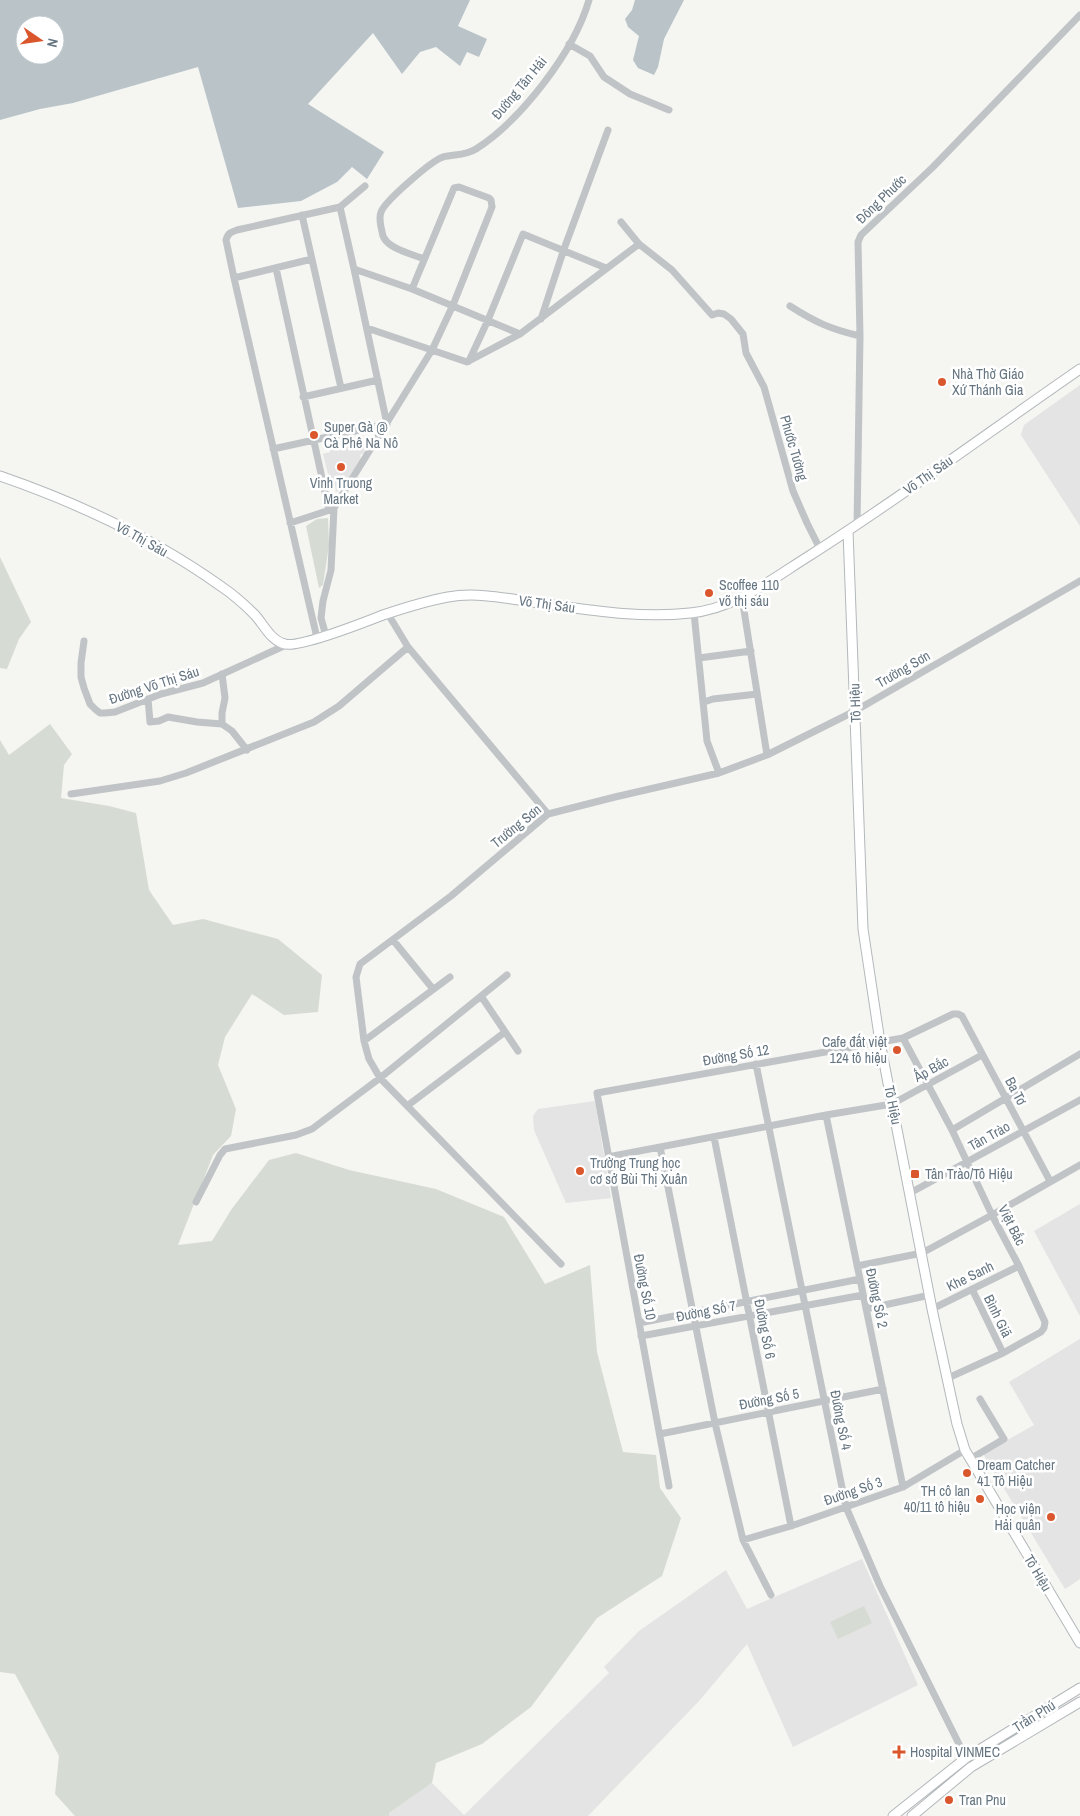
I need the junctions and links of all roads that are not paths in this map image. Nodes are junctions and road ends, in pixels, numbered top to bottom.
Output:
1 (589, 0) edge
2 (1080, 15) edge
3 (568, 44) junction
4 (669, 110) dead end
5 (608, 130) dead end
6 (365, 186) dead end
7 (340, 206) junction
8 (302, 215) junction
9 (621, 222) dead end
10 (639, 244) junction
11 (564, 249) junction
12 (312, 259) junction
13 (424, 259) junction
14 (276, 268) junction
15 (606, 268) junction
16 (354, 269) junction
17 (234, 278) junction
18 (412, 289) junction
19 (453, 306) junction
20 (790, 306) dead end
21 (541, 319) junction
22 (488, 320) junction
23 (367, 328) junction
24 (520, 334) junction
25 (860, 336) junction
26 (432, 350) junction
27 (469, 361) junction
28 (1080, 369) edge
29 (378, 380) junction
30 (340, 388) junction
31 (303, 397) junction
32 (387, 424) junction
33 (313, 441) junction
34 (273, 449) junction
35 (0, 476) edge
36 (332, 509) junction
37 (290, 523) junction
38 (857, 526) junction
39 (848, 531) junction
40 (820, 548) junction
41 (1080, 581) edge
42 (742, 598) junction
43 (694, 613) junction
44 (388, 614) junction
45 (321, 637) junction
46 (84, 641) dead end
47 (286, 645) junction
48 (408, 647) junction
49 (751, 651) junction
50 (699, 658) junction
51 (222, 674) junction
52 (757, 694) junction
53 (148, 699) junction
54 (704, 702) junction
55 (855, 711) junction
56 (222, 724) junction
57 (247, 750) junction
58 (766, 755) junction
59 (719, 774) junction
60 (71, 794) dead end
61 (548, 814) junction
62 (393, 940) junction
63 (507, 975) dead end
64 (450, 977) dead end
65 (433, 989) junction
66 (481, 996) junction
67 (958, 1014) joint
68 (505, 1032) junction
69 (903, 1038) junction
70 (364, 1041) junction
71 (880, 1042) junction
72 (518, 1051) dead end
73 (1080, 1054) edge
74 (982, 1055) junction
75 (756, 1064) junction
76 (380, 1078) junction
77 (929, 1084) junction
78 (597, 1093) joint
79 (1006, 1100) junction
80 (1080, 1100) edge
81 (892, 1104) junction
82 (407, 1106) junction
83 (826, 1115) junction
84 (769, 1126) junction
85 (952, 1130) junction
86 (1023, 1132) junction
87 (714, 1136) junction
88 (660, 1147) junction
89 (608, 1157) junction
90 (967, 1162) junction
91 (1080, 1165) edge
92 (1050, 1181) junction
93 (910, 1193) junction
94 (196, 1202) dead end
95 (992, 1215) junction
96 (922, 1253) junction
97 (561, 1264) dead end
98 (857, 1266) junction
99 (1019, 1266) junction
100 (860, 1279) junction
101 (972, 1289) junction
102 (803, 1290) junction
103 (863, 1295) junction
104 (930, 1295) junction
105 (747, 1302) junction
106 (806, 1306) junction
107 (932, 1308) junction
108 (866, 1309) junction
109 (693, 1312) junction
110 (750, 1316) junction
111 (639, 1323) junction
112 (696, 1326) junction
113 (642, 1336) junction
114 (1003, 1353) junction
115 (948, 1378) junction
116 (883, 1389) junction
117 (980, 1398) dead end
118 (825, 1401) junction
119 (768, 1412) junction
120 (715, 1423) junction
121 (660, 1434) junction
122 (965, 1450) junction
123 (970, 1459) junction
124 (669, 1486) dead end
125 (903, 1487) junction
126 (846, 1507) junction
127 (791, 1526) junction
128 (743, 1540) junction
129 (770, 1595) dead end
130 (1080, 1643) edge
131 (1080, 1688) edge
132 (1080, 1702) edge
133 (966, 1758) junction
134 (971, 1767) junction
135 (893, 1816) edge
136 (912, 1816) edge

1 - 3 street, Đường Tân Hải
2 - 25 street, Đông Phước
3 - 4 street
3 - 13 street, Đường Tân Hải
5 - 11 street
6 - 7 street
7 - 8 street
7 - 16 street
8 - 12 street
8 - 17 street
9 - 10 street, Phước Tường
10 - 15 street
10 - 40 street, Phước Tường
11 - 15 street
11 - 21 street
11 - 22 street
12 - 14 street
12 - 30 street
13 - 18 street
13 - 19 street
14 - 17 street
14 - 31 street
15 - 21 street
16 - 18 street
16 - 23 street
17 - 34 street
18 - 19 street
19 - 22 street
19 - 26 street
20 - 25 street
21 - 24 street
22 - 24 street
22 - 27 street
23 - 26 street
23 - 29 street
24 - 27 street
25 - 38 street, Đông Phước
26 - 27 street
26 - 32 street
28 - 38 main road, Võ Thị Sáu
29 - 30 street
29 - 32 street
30 - 31 street
31 - 33 street
32 - 33 street
32 - 36 street
33 - 34 street
33 - 36 street
34 - 37 street
35 - 47 main road, Võ Thị Sáu
36 - 37 street
36 - 45 street
37 - 45 street
38 - 39 main road, Võ Thị Sáu
39 - 40 main road, Võ Thị Sáu
39 - 55 main road, Tô Hiệu
40 - 42 main road, Võ Thị Sáu
41 - 55 street, Trường Sơn
42 - 43 main road, Võ Thị Sáu
42 - 49 street
43 - 44 main road, Võ Thị Sáu
43 - 50 street
44 - 45 main road, Võ Thị Sáu
44 - 48 street
45 - 47 main road, Võ Thị Sáu
46 - 53 street, Đường Võ Thị Sáu
47 - 51 street, Đường Võ Thị Sáu
48 - 57 street
48 - 61 street
49 - 50 street
49 - 52 street
50 - 54 street
51 - 53 street, Đường Võ Thị Sáu
51 - 56 street
52 - 54 street
52 - 58 street
53 - 56 street
54 - 59 street
55 - 58 street, Trường Sơn
55 - 71 main road, Tô Hiệu
56 - 57 street
57 - 60 street
58 - 59 street, Trường Sơn
59 - 61 street, Trường Sơn
61 - 62 street, Trường Sơn
62 - 65 street
62 - 70 street, Trường Sơn
63 - 66 street
64 - 65 street
65 - 70 street
66 - 68 street
66 - 76 street
67 - 69 street, Đường Số 12
67 - 74 street, Ba Tơ
68 - 72 street
68 - 82 street
69 - 71 street, Đường Số 12
69 - 77 street, Việt Bắc
70 - 76 street, Trường Sơn
71 - 75 street, Đường Số 12
71 - 81 main road, Tô Hiệu
73 - 79 street
74 - 77 street, Ấp Bắc
74 - 79 street, Ba Tơ
75 - 78 street, Đường Số 12
75 - 84 street, Đường Số 4
76 - 82 street, Trường Sơn
76 - 94 street
77 - 81 street, Ấp Bắc
77 - 85 street, Việt Bắc
78 - 89 street, Đường Số 10
79 - 85 street
79 - 86 street, Ba Tơ
80 - 86 street, Tân Trào
81 - 83 street, Ấp Bắc
81 - 93 main road, Tô Hiệu
82 - 97 street, Trường Sơn
83 - 84 street, Ấp Bắc
83 - 98 street, Đường Số 2
84 - 87 street, Ấp Bắc
84 - 102 street, Đường Số 4
85 - 90 street, Việt Bắc
86 - 90 street, Tân Trào
86 - 92 street, Ba Tơ
87 - 88 street, Ấp Bắc
87 - 105 street, Đường Số 6
88 - 89 street, Ấp Bắc
88 - 109 street
89 - 111 street, Đường Số 10
90 - 93 street, Tân Trào
90 - 95 street, Việt Bắc
91 - 92 street
92 - 95 street
93 - 96 main road, Tô Hiệu
95 - 96 street
95 - 99 street, Việt Bắc
96 - 98 street
96 - 104 main road, Tô Hiệu
98 - 100 street, Đường Số 2
99 - 101 street, Khe Sanh
99 - 114 street, Việt Bắc
100 - 102 street, Đường Số 7
100 - 103 street, Đường Số 2
101 - 107 street, Khe Sanh
101 - 114 street, Bình Giã
102 - 105 street, Đường Số 7
102 - 106 street, Đường Số 4
103 - 106 street, Đường Số 7
103 - 108 street, Đường Số 2
104 - 107 main road, Tô Hiệu
104 - 108 street
105 - 109 street, Đường Số 7
105 - 110 street, Đường Số 6
106 - 110 street, Đường Số 7
106 - 118 street, Đường Số 4
107 - 115 main road, Tô Hiệu
108 - 116 street, Đường Số 2
109 - 111 street, Đường Số 7
109 - 112 street
110 - 112 street, Đường Số 7
110 - 119 street, Đường Số 6
111 - 113 street, Đường Số 10
112 - 113 street, Đường Số 7
112 - 120 street
113 - 121 street, Đường Số 10
114 - 115 street, Việt Bắc
115 - 122 main road, Tô Hiệu
116 - 118 street, Đường Số 5
116 - 125 street, Đường Số 2
117 - 123 street
118 - 119 street, Đường Số 5
118 - 126 street, Đường Số 4
119 - 120 street, Đường Số 5
119 - 127 street, Đường Số 6
120 - 121 street, Đường Số 5
120 - 128 street
121 - 124 street, Đường Số 10
122 - 123 main road, Tô Hiệu
122 - 125 street, Đường Số 3
123 - 130 main road, Tô Hiệu
125 - 126 street, Đường Số 3
126 - 127 street, Đường Số 3
126 - 133 street, Đường Số 4
127 - 128 street, Đường Số 3
128 - 129 street
131 - 133 main road, Trần Phú
132 - 134 main road, Trần Phú
133 - 134 main road
133 - 135 main road, Trần Phú
134 - 136 main road, Trần Phú

